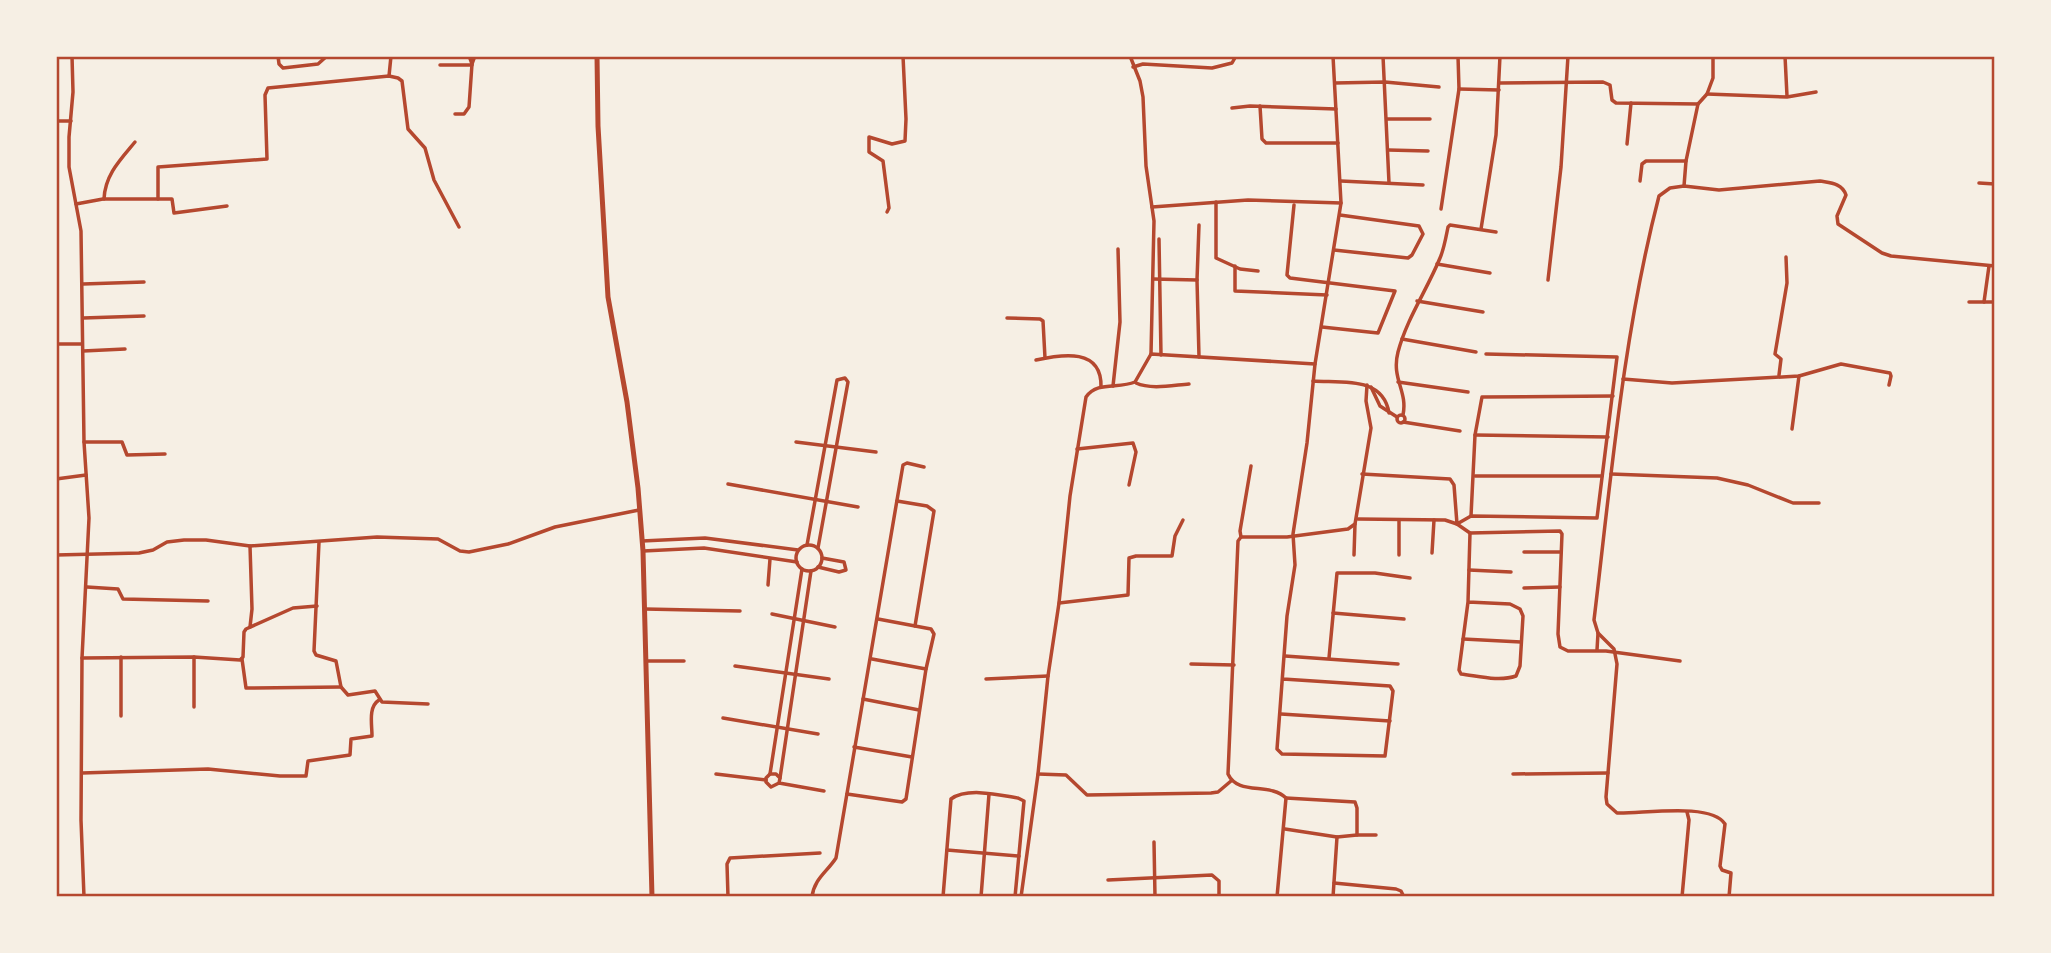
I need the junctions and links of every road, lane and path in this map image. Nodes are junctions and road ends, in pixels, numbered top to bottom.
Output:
1 (72, 56) edge
2 (278, 56) edge
3 (327, 56) edge
4 (391, 56) edge
5 (469, 56) edge
6 (475, 56) edge
7 (597, 56) edge
8 (904, 56) edge
9 (1130, 56) edge
10 (1236, 56) edge
11 (1333, 56) edge
12 (1383, 56) edge
13 (1458, 56) edge
14 (1500, 56) edge
15 (1568, 56) edge
16 (1713, 56) edge
17 (1785, 56) edge
18 (472, 64) junction
19 (440, 65) dead end
20 (1133, 67) junction
21 (389, 76) junction
22 (1385, 82) junction
23 (1335, 83) junction
24 (1500, 83) junction
25 (1566, 83) junction
26 (1439, 87) dead end
27 (1459, 89) junction
28 (1499, 90) junction
29 (1816, 92) dead end
30 (1707, 94) junction
31 (1787, 97) junction
32 (1631, 103) junction
33 (1698, 104) junction
34 (1260, 106) junction
35 (1232, 108) dead end
36 (1336, 109) junction
37 (455, 114) dead end
38 (1386, 119) junction
39 (1430, 119) dead end
40 (56, 121) edge
41 (71, 121) junction
42 (135, 142) dead end
43 (1338, 143) junction
44 (1627, 144) dead end
45 (1388, 150) junction
46 (1428, 151) dead end
47 (1686, 161) junction
48 (1341, 181) junction
49 (1640, 181) dead end
50 (1389, 183) junction
51 (1979, 183) dead end
52 (1995, 184) edge
53 (1423, 185) dead end
54 (1684, 186) junction
55 (104, 199) junction
56 (158, 199) junction
57 (1216, 202) junction
58 (1341, 203) junction
59 (76, 204) junction
60 (1294, 205) dead end
61 (226, 206) dead end
62 (1152, 207) junction
63 (1441, 209) dead end
64 (887, 212) dead end
65 (1340, 215) junction
66 (1199, 225) dead end
67 (459, 226) dead end
68 (1481, 229) junction
69 (1496, 232) dead end
70 (1159, 239) dead end
71 (1118, 249) dead end
72 (1334, 250) junction
73 (1786, 257) dead end
74 (1437, 264) junction
75 (1989, 265) junction
76 (1235, 266) junction
77 (1995, 266) edge
78 (1258, 271) dead end
79 (1490, 273) dead end
80 (1153, 279) junction
81 (1160, 279) junction
82 (1197, 280) junction
83 (1548, 280) dead end
84 (144, 282) dead end
85 (82, 284) junction
86 (1328, 284) junction
87 (1326, 295) junction
88 (1417, 301) junction
89 (1969, 302) dead end
90 (1984, 302) junction
91 (1995, 302) edge
92 (1483, 313) dead end
93 (145, 316) dead end
94 (83, 318) junction
95 (1007, 318) dead end
96 (1322, 327) junction
97 (1401, 339) junction
98 (56, 344) edge
99 (83, 344) junction
100 (125, 349) dead end
101 (83, 351) junction
102 (1476, 352) dead end
103 (1151, 354) junction
104 (1486, 354) dead end
105 (1161, 355) junction
106 (1199, 357) junction
107 (1045, 358) junction
108 (1036, 360) dead end
109 (1315, 364) junction
110 (1779, 375) junction
111 (1799, 376) junction
112 (1623, 379) junction
113 (1313, 381) junction
114 (1135, 382) junction
115 (1397, 382) junction
116 (1189, 384) dead end
117 (1113, 386) junction
118 (1369, 386) junction
119 (1889, 386) dead end
120 (1101, 387) junction
121 (1468, 392) dead end
122 (1614, 396) junction
123 (1400, 416) junction
124 (1610, 422) junction
125 (1617, 422) junction
126 (1792, 429) dead end
127 (1460, 431) dead end
128 (1475, 435) junction
129 (1608, 437) junction
130 (84, 442) junction
131 (796, 442) dead end
132 (826, 447) junction
133 (836, 448) junction
134 (1077, 449) junction
135 (876, 452) dead end
136 (165, 454) dead end
137 (1251, 466) dead end
138 (923, 467) dead end
139 (1363, 474) junction
140 (1611, 474) junction
141 (86, 475) junction
142 (1474, 476) junction
143 (1602, 476) junction
144 (56, 479) edge
145 (728, 484) dead end
146 (1129, 485) dead end
147 (816, 495) junction
148 (826, 497) junction
149 (815, 501) junction
150 (897, 502) junction
151 (825, 503) junction
152 (1819, 503) dead end
153 (858, 507) dead end
154 (639, 510) junction
155 (1471, 516) junction
156 (1357, 519) junction
157 (1183, 520) dead end
158 (1399, 520) junction
159 (1434, 520) junction
160 (1355, 524) junction
161 (1457, 524) junction
162 (1470, 533) junction
163 (1293, 534) junction
164 (1241, 537) junction
165 (642, 541) junction
166 (318, 542) junction
167 (745, 543) junction
168 (807, 545) junction
169 (250, 547) junction
170 (818, 548) junction
171 (798, 550) junction
172 (643, 551) junction
173 (1524, 552) dead end
174 (1561, 552) junction
175 (1432, 553) dead end
176 (56, 555) edge
177 (744, 555) junction
178 (1354, 555) dead end
179 (1399, 555) dead end
180 (87, 556) junction
181 (822, 558) junction
182 (770, 559) junction
183 (797, 562) junction
184 (818, 567) junction
185 (802, 569) junction
186 (1469, 570) junction
187 (811, 571) junction
188 (1511, 572) dead end
189 (1410, 578) dead end
190 (768, 585) dead end
191 (87, 587) junction
192 (1560, 587) junction
193 (1524, 588) dead end
194 (208, 601) dead end
195 (1468, 602) junction
196 (1059, 603) junction
197 (317, 606) junction
198 (645, 609) junction
199 (795, 610) junction
200 (740, 611) dead end
201 (805, 612) junction
202 (1332, 613) junction
203 (772, 614) dead end
204 (794, 618) junction
205 (878, 619) junction
206 (1404, 619) dead end
207 (803, 620) junction
208 (915, 626) junction
209 (250, 627) junction
210 (835, 627) dead end
211 (1598, 633) junction
212 (1463, 639) junction
213 (1521, 642) junction
214 (1597, 650) junction
215 (1615, 654) junction
216 (1285, 656) junction
217 (121, 657) junction
218 (194, 657) junction
219 (82, 658) junction
220 (1329, 658) junction
221 (242, 659) junction
222 (872, 659) junction
223 (646, 661) junction
224 (684, 661) dead end
225 (1680, 661) dead end
226 (787, 664) junction
227 (1191, 664) dead end
228 (1398, 664) dead end
229 (1234, 665) junction
230 (735, 666) dead end
231 (797, 666) junction
232 (926, 669) junction
233 (785, 673) junction
234 (795, 674) junction
235 (1048, 676) junction
236 (829, 679) dead end
237 (986, 679) dead end
238 (1283, 679) junction
239 (341, 687) junction
240 (863, 699) junction
241 (379, 700) junction
242 (428, 704) dead end
243 (194, 707) dead end
244 (920, 710) junction
245 (1281, 714) junction
246 (121, 716) dead end
247 (723, 718) dead end
248 (778, 718) junction
249 (788, 720) junction
250 (1390, 721) junction
251 (777, 727) junction
252 (787, 729) junction
253 (818, 734) dead end
254 (854, 747) junction
255 (912, 757) junction
256 (82, 773) junction
257 (1608, 773) junction
258 (716, 774) dead end
259 (770, 774) junction
260 (1038, 774) junction
261 (1513, 774) dead end
262 (766, 780) junction
263 (779, 781) junction
264 (1231, 781) junction
265 (824, 791) dead end
266 (847, 794) junction
267 (989, 794) junction
268 (1286, 798) junction
269 (1686, 812) junction
270 (1284, 830) junction
271 (1357, 835) junction
272 (1376, 835) dead end
273 (1337, 837) junction
274 (1154, 842) dead end
275 (947, 850) junction
276 (820, 853) dead end
277 (985, 853) junction
278 (1019, 856) junction
279 (1156, 878) junction
280 (1108, 880) dead end
281 (1334, 884) junction
282 (84, 897) edge
283 (652, 897) edge
284 (728, 897) edge
285 (812, 897) edge
286 (943, 897) edge
287 (981, 897) edge
288 (1015, 897) edge
289 (1021, 897) edge
290 (1155, 897) edge
291 (1219, 897) edge
292 (1278, 897) edge
293 (1333, 897) edge
294 (1404, 897) edge
295 (1682, 897) edge
296 (1729, 897) edge

1 - 41 street
2 - 3 street
4 - 21 street
5 - 18 street
6 - 18 street
7 - 154 main road
8 - 64 street
9 - 20 street
10 - 20 street
11 - 23 street
12 - 22 street
13 - 27 street
14 - 24 street
15 - 25 street
16 - 30 street
17 - 31 street
18 - 19 street
18 - 37 street
20 - 62 street
21 - 56 street
21 - 67 street
22 - 23 street
22 - 26 street
22 - 38 street
23 - 36 street
24 - 25 street
24 - 28 street
25 - 32 street
25 - 83 street
27 - 28 street
27 - 63 street
28 - 68 street
29 - 31 street
30 - 31 street
30 - 33 street
32 - 33 street
32 - 44 street
33 - 47 street
34 - 35 street
34 - 36 street
34 - 43 street
36 - 43 street
38 - 39 street
38 - 45 street
40 - 41 street
41 - 59 street
42 - 55 street
43 - 48 street
45 - 46 street
45 - 50 street
47 - 49 street
47 - 54 street
48 - 50 street
48 - 58 street
50 - 53 street
51 - 52 street
54 - 75 street
54 - 112 street
55 - 56 street
55 - 59 street
56 - 61 street
57 - 58 street
57 - 62 street
57 - 76 street
58 - 65 street
59 - 85 street
60 - 86 street
62 - 80 street
65 - 72 street
65 - 72 street
66 - 82 street
68 - 69 street
68 - 74 street
70 - 81 street
71 - 117 street
72 - 86 street
73 - 110 street
74 - 79 street
74 - 88 street
75 - 77 street
75 - 90 street
76 - 78 street
76 - 87 street
80 - 81 street
80 - 103 street
81 - 82 street
81 - 105 street
82 - 106 street
84 - 85 street
85 - 94 street
86 - 87 street
86 - 96 street
87 - 96 street
88 - 92 street
88 - 97 street
89 - 90 street
90 - 91 street
93 - 94 street
94 - 99 street
95 - 107 street
96 - 109 street
97 - 102 street
97 - 115 street
98 - 99 street
99 - 101 street
100 - 101 street
101 - 130 street
103 - 105 street
103 - 114 street
104 - 122 street
105 - 106 street
106 - 109 street
107 - 108 street
107 - 120 street
109 - 113 street
110 - 111 street
110 - 112 street
111 - 119 street
111 - 126 street
112 - 125 street
113 - 118 street
113 - 163 street
114 - 116 street
114 - 117 street
115 - 121 street
115 - 123 street
117 - 120 street
118 - 123 street
118 - 139 street
120 - 134 street
122 - 124 street
122 - 128 street
123 - 127 street
124 - 125 street
124 - 129 street
125 - 140 street
128 - 129 street
128 - 142 street
129 - 143 street
130 - 136 street
130 - 141 street
131 - 132 street
132 - 133 street
132 - 133 street
132 - 147 street
133 - 135 street
133 - 148 street
134 - 146 street
134 - 196 street
137 - 164 street
138 - 150 street
139 - 156 street
139 - 161 street
140 - 152 street
140 - 211 street
141 - 144 street
141 - 180 street
142 - 143 street
142 - 155 street
143 - 155 street
145 - 149 street
147 - 148 street
147 - 149 street
148 - 151 street
149 - 151 street
149 - 168 street
150 - 205 street
150 - 208 street
151 - 153 street
151 - 170 street
154 - 165 main road
154 - 166 street
155 - 161 street
156 - 158 street
156 - 160 street
157 - 196 street
158 - 159 street
158 - 179 street
159 - 161 street
159 - 175 street
160 - 163 street
160 - 178 street
161 - 162 street
162 - 174 street
162 - 186 street
163 - 164 street
163 - 216 street
164 - 229 street
165 - 167 street
165 - 172 main road
166 - 169 street
166 - 197 street
167 - 171 street
167 - 177 street
168 - 170 street
168 - 171 street
169 - 180 street
169 - 209 street
170 - 181 street
171 - 183 street
172 - 177 street
172 - 198 main road
173 - 174 street
174 - 192 street
176 - 180 street
177 - 182 street
180 - 191 street
181 - 184 street
181 - 184 street
182 - 183 street
182 - 190 street
183 - 185 street
184 - 187 street
185 - 187 street
185 - 199 street
186 - 188 street
186 - 195 street
187 - 201 street
189 - 202 street
191 - 194 street
191 - 219 street
192 - 193 street
192 - 214 street
195 - 212 street
195 - 213 street
196 - 235 street
197 - 209 street
197 - 239 street
198 - 200 street
198 - 223 main road
199 - 201 street
199 - 204 street
201 - 207 street
202 - 206 street
202 - 220 street
203 - 204 street
204 - 207 street
204 - 226 street
205 - 208 street
205 - 222 street
207 - 210 street
207 - 231 street
208 - 232 street
209 - 221 street
211 - 214 street
211 - 215 street
212 - 213 street
212 - 213 street
214 - 215 street
215 - 225 street
215 - 257 street
216 - 220 street
216 - 238 street
217 - 218 street
217 - 219 street
217 - 246 street
218 - 221 street
218 - 243 street
219 - 256 street
220 - 228 street
221 - 239 street
222 - 232 street
222 - 240 street
223 - 224 street
223 - 283 main road
226 - 231 street
226 - 233 street
227 - 229 street
229 - 264 street
230 - 233 street
231 - 234 street
232 - 244 street
233 - 234 street
233 - 248 street
234 - 236 street
234 - 249 street
235 - 237 street
235 - 260 street
238 - 245 street
238 - 250 street
239 - 241 street
240 - 244 street
240 - 254 street
241 - 242 street
241 - 256 street
244 - 255 street
245 - 250 street
245 - 250 street
247 - 251 street
248 - 249 street
248 - 251 street
249 - 252 street
251 - 252 street
251 - 259 street
252 - 253 street
252 - 263 street
254 - 255 street
254 - 266 street
255 - 266 street
256 - 282 street
257 - 261 street
257 - 269 street
258 - 262 street
259 - 262 street
259 - 263 street
260 - 264 street
260 - 289 street
262 - 263 street
263 - 265 street
264 - 268 street
266 - 285 street
267 - 275 street
267 - 277 street
267 - 278 street
268 - 270 street
268 - 271 street
269 - 295 street
269 - 296 street
270 - 273 street
270 - 292 street
271 - 272 street
271 - 273 street
273 - 281 street
274 - 279 street
275 - 277 street
275 - 286 street
276 - 284 street
277 - 278 street
277 - 287 street
278 - 288 street
279 - 280 street
279 - 290 street
279 - 291 street
281 - 293 street
281 - 294 street

